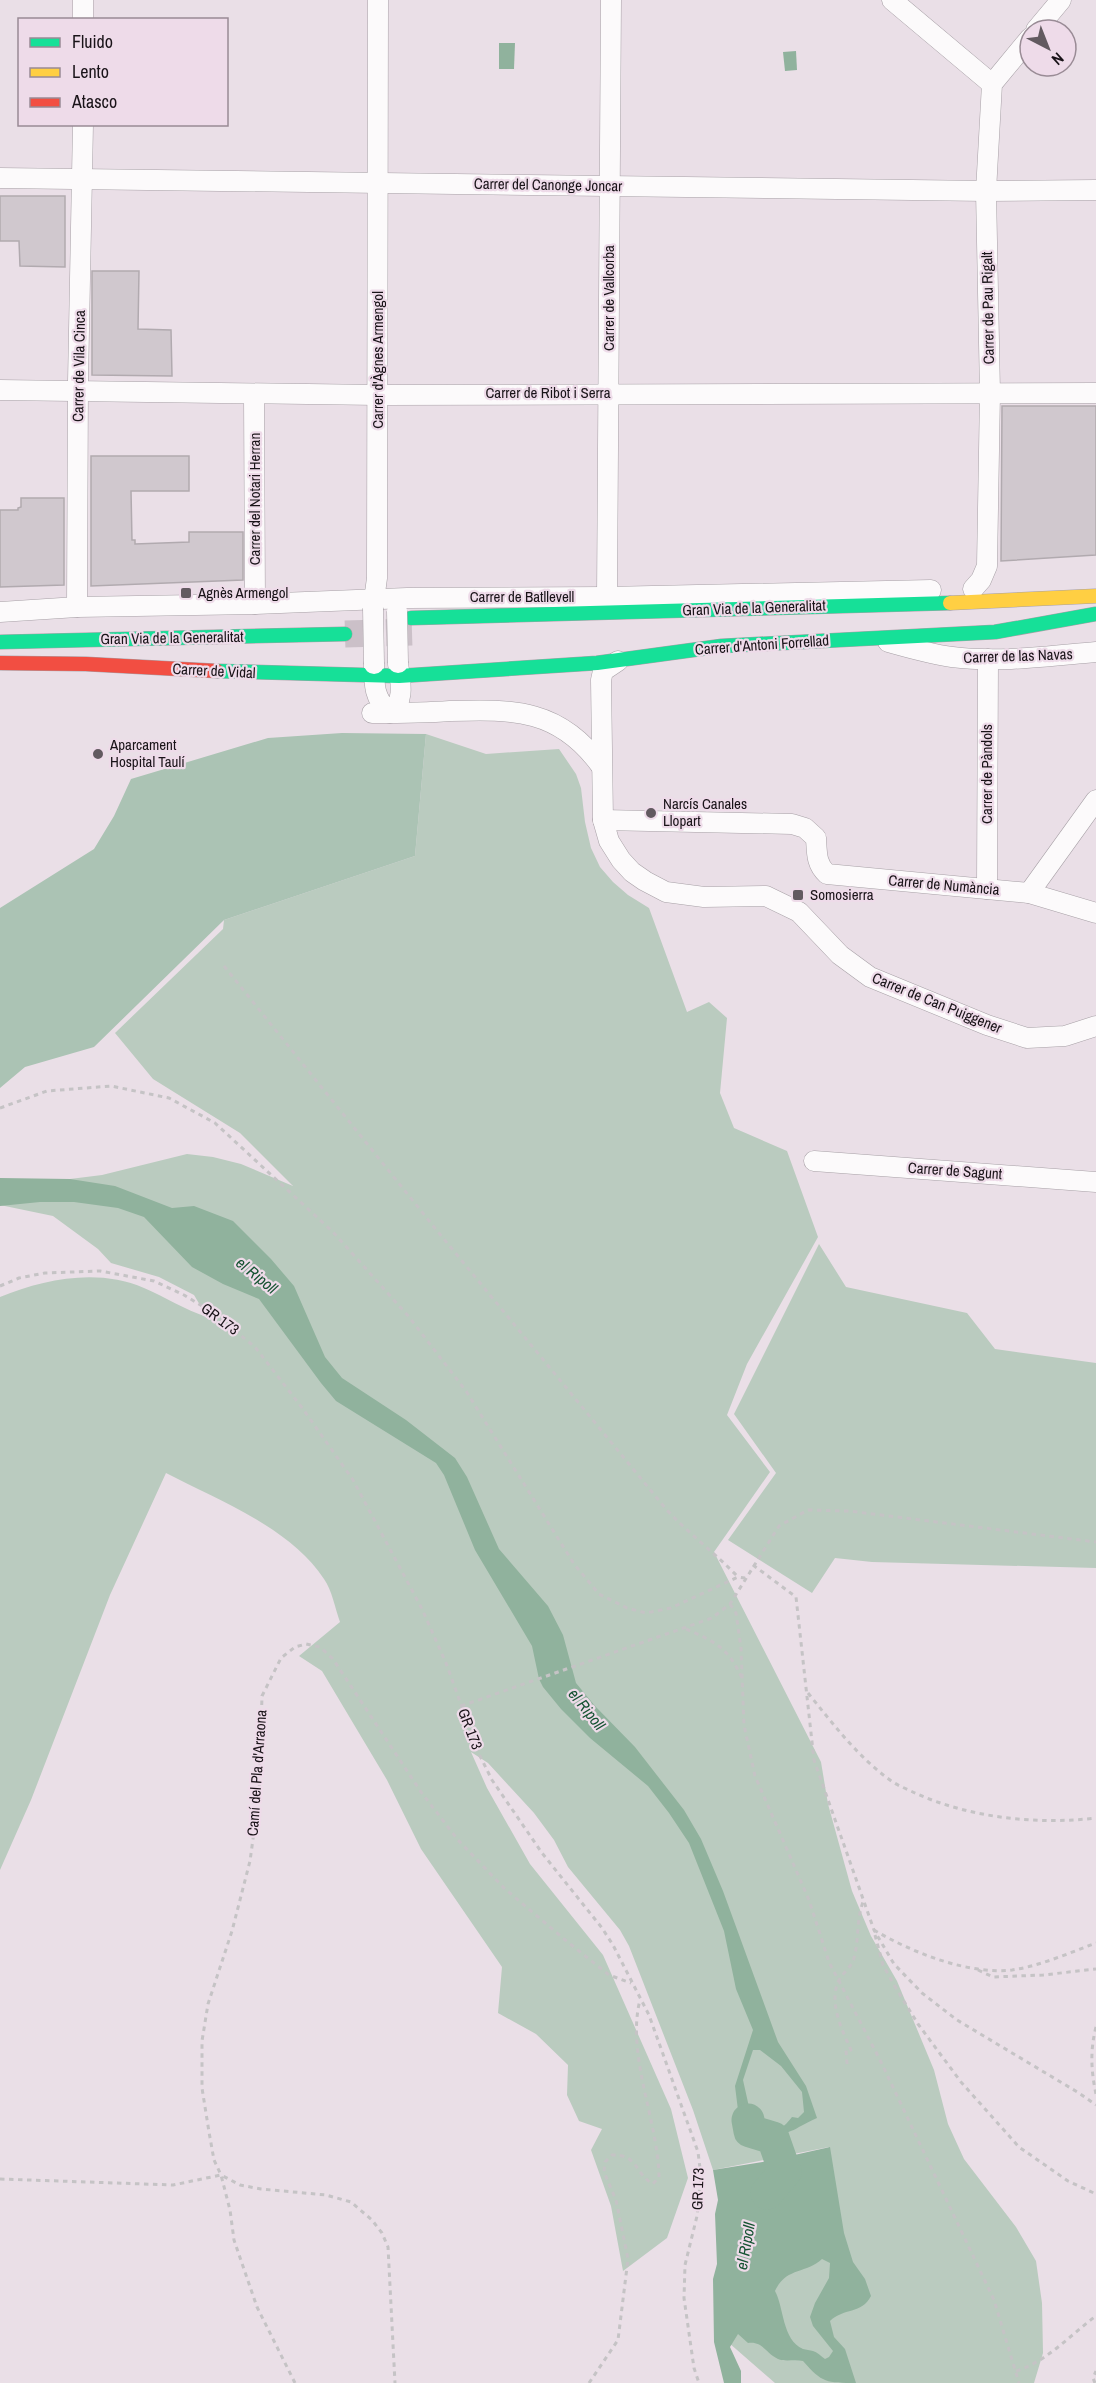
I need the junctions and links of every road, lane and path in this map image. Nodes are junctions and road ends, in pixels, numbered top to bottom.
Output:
1 (83, 0) edge
2 (378, 0) edge
3 (611, 0) edge
4 (892, 0) edge
5 (1061, 0) edge
6 (83, 18) edge
7 (1046, 18) edge
8 (1018, 53) edge
9 (992, 84) junction
10 (83, 126) edge
11 (0, 178) edge
12 (84, 178) junction
13 (379, 183) junction
14 (610, 186) junction
15 (1096, 190) edge
16 (986, 191) junction
17 (0, 390) edge
18 (78, 392) junction
19 (610, 393) junction
20 (990, 393) junction
21 (1096, 393) edge
22 (254, 394) junction
23 (378, 394) junction
24 (974, 589) junction
25 (1096, 596) edge
26 (607, 597) junction
27 (1044, 599) junction
28 (255, 604) junction
29 (373, 604) junction
30 (77, 607) junction
31 (0, 612) edge
32 (1096, 613) edge
33 (407, 615) junction
34 (844, 626) dead end
35 (48, 627) dead end
36 (0, 628) edge
37 (441, 631) dead end
38 (345, 634) tunnel mouth
39 (871, 638) junction
40 (0, 642) edge
41 (1096, 652) edge
42 (988, 659) junction
43 (618, 661) junction
44 (0, 663) edge
45 (399, 669) junction
46 (374, 670) junction
47 (427, 675) joint
48 (381, 713) junction
49 (601, 766) junction
50 (1096, 800) edge
51 (603, 820) junction
52 (987, 889) junction
53 (1029, 893) junction
54 (1096, 914) edge
55 (224, 966) dead end
56 (1096, 1026) edge
57 (0, 1108) edge
58 (814, 1161) dead end
59 (1096, 1182) edge
60 (0, 1286) edge
61 (1096, 1542) edge
62 (753, 1565) junction
63 (738, 1577) junction
64 (745, 1578) junction
65 (730, 1604) junction
66 (685, 1628) junction
67 (743, 1680) junction
68 (807, 1692) junction
69 (461, 1706) junction
70 (1096, 1818) edge
71 (863, 1901) junction
72 (874, 1930) junction
73 (1096, 1943) edge
74 (977, 1969) junction
75 (1096, 1969) edge
76 (838, 1982) junction
77 (631, 1983) junction
78 (640, 2000) junction
79 (1096, 2027) edge
80 (847, 2064) dead end
81 (1096, 2094) edge
82 (1096, 2105) edge
83 (221, 2175) junction
84 (0, 2179) edge
85 (1096, 2194) edge
86 (1096, 2316) edge
87 (1016, 2370) junction
88 (1096, 2372) edge
89 (295, 2383) edge
90 (395, 2383) edge
91 (589, 2383) edge
92 (699, 2383) edge
93 (1019, 2383) edge
94 (1095, 2383) edge

1 - 6 street
2 - 13 street, Carrer d'Àgnes Armengol
3 - 14 street, Carrer de Vallcorba
4 - 9 street
5 - 7 street
8 - 9 street
9 - 16 street, Carrer de Pau Rigalt
10 - 12 street, Carrer de Vila Cinca
11 - 12 street, Carrer del Canonge Joncar
12 - 13 street, Carrer del Canonge Joncar
12 - 18 street, Carrer de Vila Cinca
13 - 14 street, Carrer del Canonge Joncar
13 - 23 street, Carrer d'Àgnes Armengol
14 - 16 street, Carrer del Canonge Joncar
14 - 19 street, Carrer de Vallcorba
15 - 16 street, Carrer del Canonge Joncar
16 - 20 street, Carrer de Pau Rigalt
17 - 18 street, Carrer de Ribot i Serra
18 - 22 street, Carrer de Ribot i Serra
18 - 30 street, Carrer de Vila Cinca
19 - 20 street, Carrer de Ribot i Serra
19 - 23 street, Carrer de Ribot i Serra
19 - 26 street, Carrer de Vallcorba
20 - 21 street, Carrer de Ribot i Serra
20 - 24 street, Carrer de Pau Rigalt
22 - 23 street, Carrer de Ribot i Serra
22 - 28 street, Carrer del Notari Herran
23 - 29 street, Carrer d'Àgnes Armengol
24 - 26 street, Carrer de Batllevell
24 - 27 street, Carrer de Batllevell
25 - 27 street, Gran Via de la Generalitat
26 - 33 street, Carrer de Batllevell
27 - 33 street, Gran Via de la Generalitat
28 - 29 street, Carrer de Batllevell
28 - 30 street, Carrer de Batllevell
29 - 33 street, Carrer de Batllevell
29 - 46 street, Carrer d'Àgnes Armengol, bridge
30 - 31 street, Carrer de Batllevell
32 - 34 street, Gran Via de la Generalitat
32 - 39 street, Carrer d'Antoni Forrellad
33 - 37 street
33 - 45 street, bridge
35 - 36 street
38 - 40 street, Gran Via de la Generalitat
39 - 42 street, Carrer de las Navas
39 - 43 street, Carrer d'Antoni Forrellad
41 - 42 street, Carrer de las Navas
42 - 52 street, Carrer de Pàndols
43 - 47 street, Carrer d'Antoni Forrellad
43 - 49 street
44 - 46 street, Carrer de Vidal
45 - 46 street, Carrer de Vidal
45 - 47 street, Carrer de Vidal
45 - 48 street
46 - 48 street, Carrer d'Àgnes Armengol
48 - 49 street
49 - 51 street
50 - 53 street
51 - 52 street, Carrer de Numància
51 - 56 street, Carrer de Can Puiggener
52 - 53 street, Carrer de Numància
53 - 54 street, Carrer de Numància
55 - 63 path
57 - 63 path
58 - 59 street, Carrer de Sagunt
60 - 69 path, GR 173
61 - 62 path
62 - 64 path
62 - 68 path
63 - 64 path
64 - 65 path
65 - 66 path
65 - 67 path
66 - 67 path
66 - 69 path
67 - 76 path
68 - 70 path
68 - 71 path
69 - 77 path, GR 173
71 - 72 path
71 - 76 path
72 - 74 path
72 - 82 path
72 - 85 path
73 - 74 path
74 - 75 path
76 - 80 path
76 - 87 path
77 - 78 path, GR 173
77 - 83 path, Camí del Pla d'Arraona
78 - 91 path
78 - 92 path, GR 173
79 - 81 path
83 - 84 path
83 - 89 path, Camí del Pla d'Arraona
83 - 90 path
86 - 87 path
87 - 93 path
88 - 94 path

